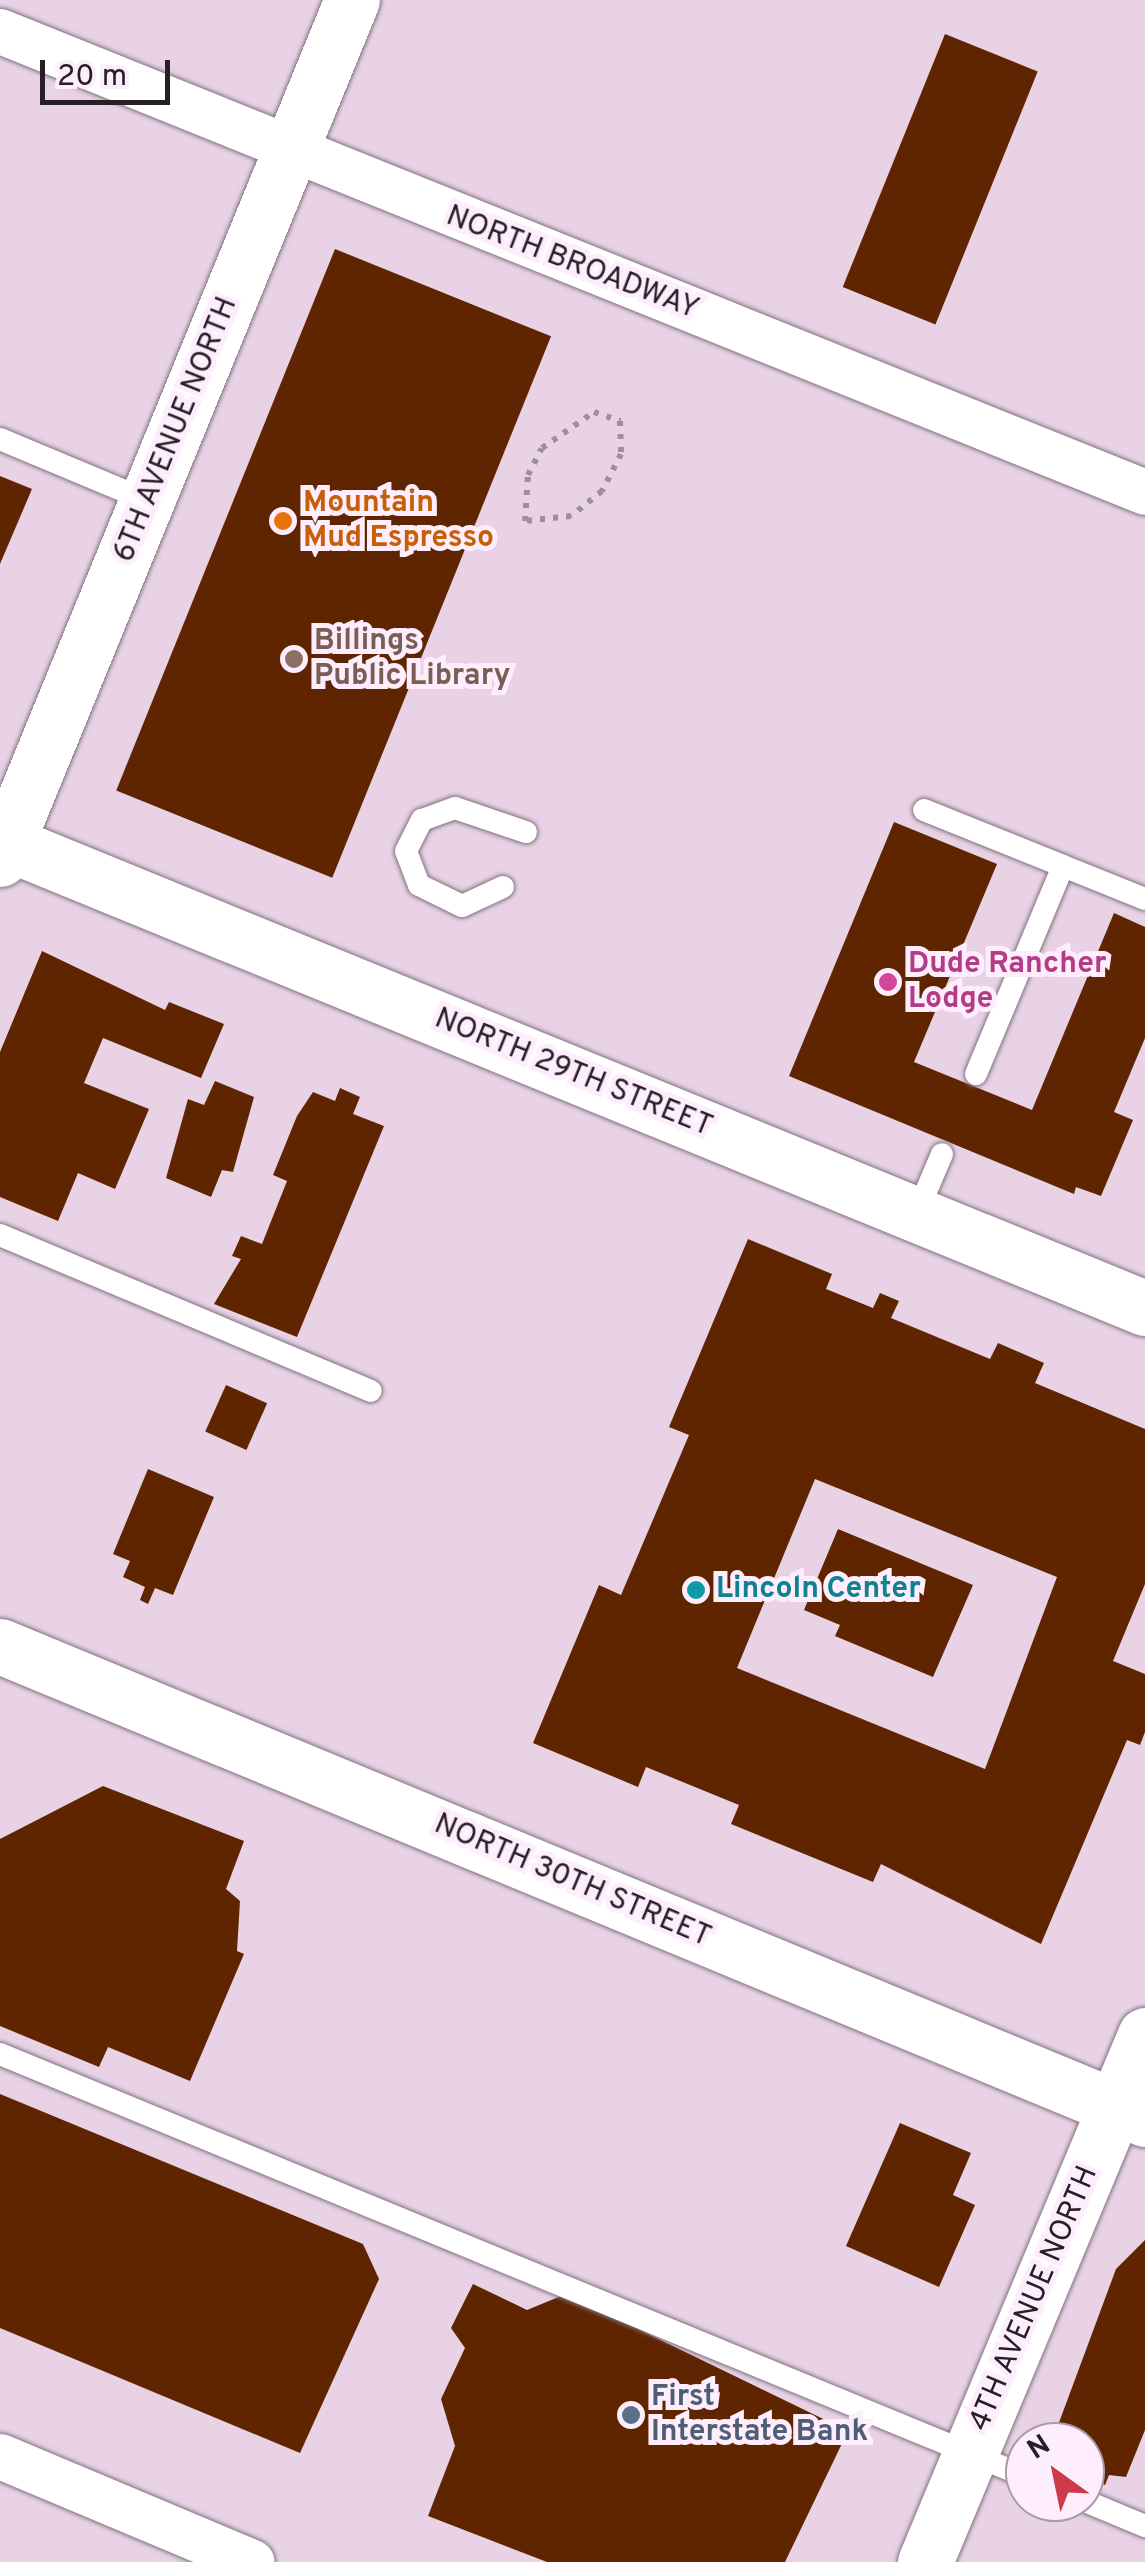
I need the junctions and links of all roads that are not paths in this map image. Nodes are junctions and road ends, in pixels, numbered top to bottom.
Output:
1 (352, 0) edge
2 (0, 31) edge
3 (291, 154) junction
4 (0, 439) edge
5 (1145, 492) edge
6 (148, 502) junction
7 (924, 810) dead end
8 (526, 832) dead end
9 (2, 847) edge
10 (1063, 866) junction
11 (503, 886) dead end
12 (1145, 899) edge
13 (976, 1074) dead end
14 (942, 1154) dead end
15 (916, 1214) junction
16 (0, 1235) edge
17 (1145, 1308) edge
18 (371, 1391) dead end
19 (0, 1646) edge
20 (1145, 2035) edge
21 (0, 2054) edge
22 (1130, 2113) edge
23 (971, 2454) junction
24 (0, 2456) edge
25 (1005, 2468) edge
26 (1105, 2509) edge
27 (1145, 2526) edge
28 (252, 2562) edge
29 (925, 2562) edge

1 - 3 street, 6TH AVENUE NORTH
2 - 3 street, NORTH BROADWAY
3 - 5 street, NORTH BROADWAY
3 - 6 street, 6TH AVENUE NORTH
4 - 6 lane
6 - 9 street, 6TH AVENUE NORTH
7 - 10 lane
8 - 11 lane
9 - 15 street, NORTH 29TH STREET
10 - 12 lane
10 - 13 lane
14 - 15 lane
15 - 17 street, NORTH 29TH STREET
16 - 18 lane
19 - 22 street, NORTH 30TH STREET
20 - 22 street, 4TH AVENUE NORTH
21 - 23 lane
22 - 23 street, 4TH AVENUE NORTH
23 - 25 lane
23 - 29 street, 4TH AVENUE NORTH
24 - 28 street
26 - 27 lane

